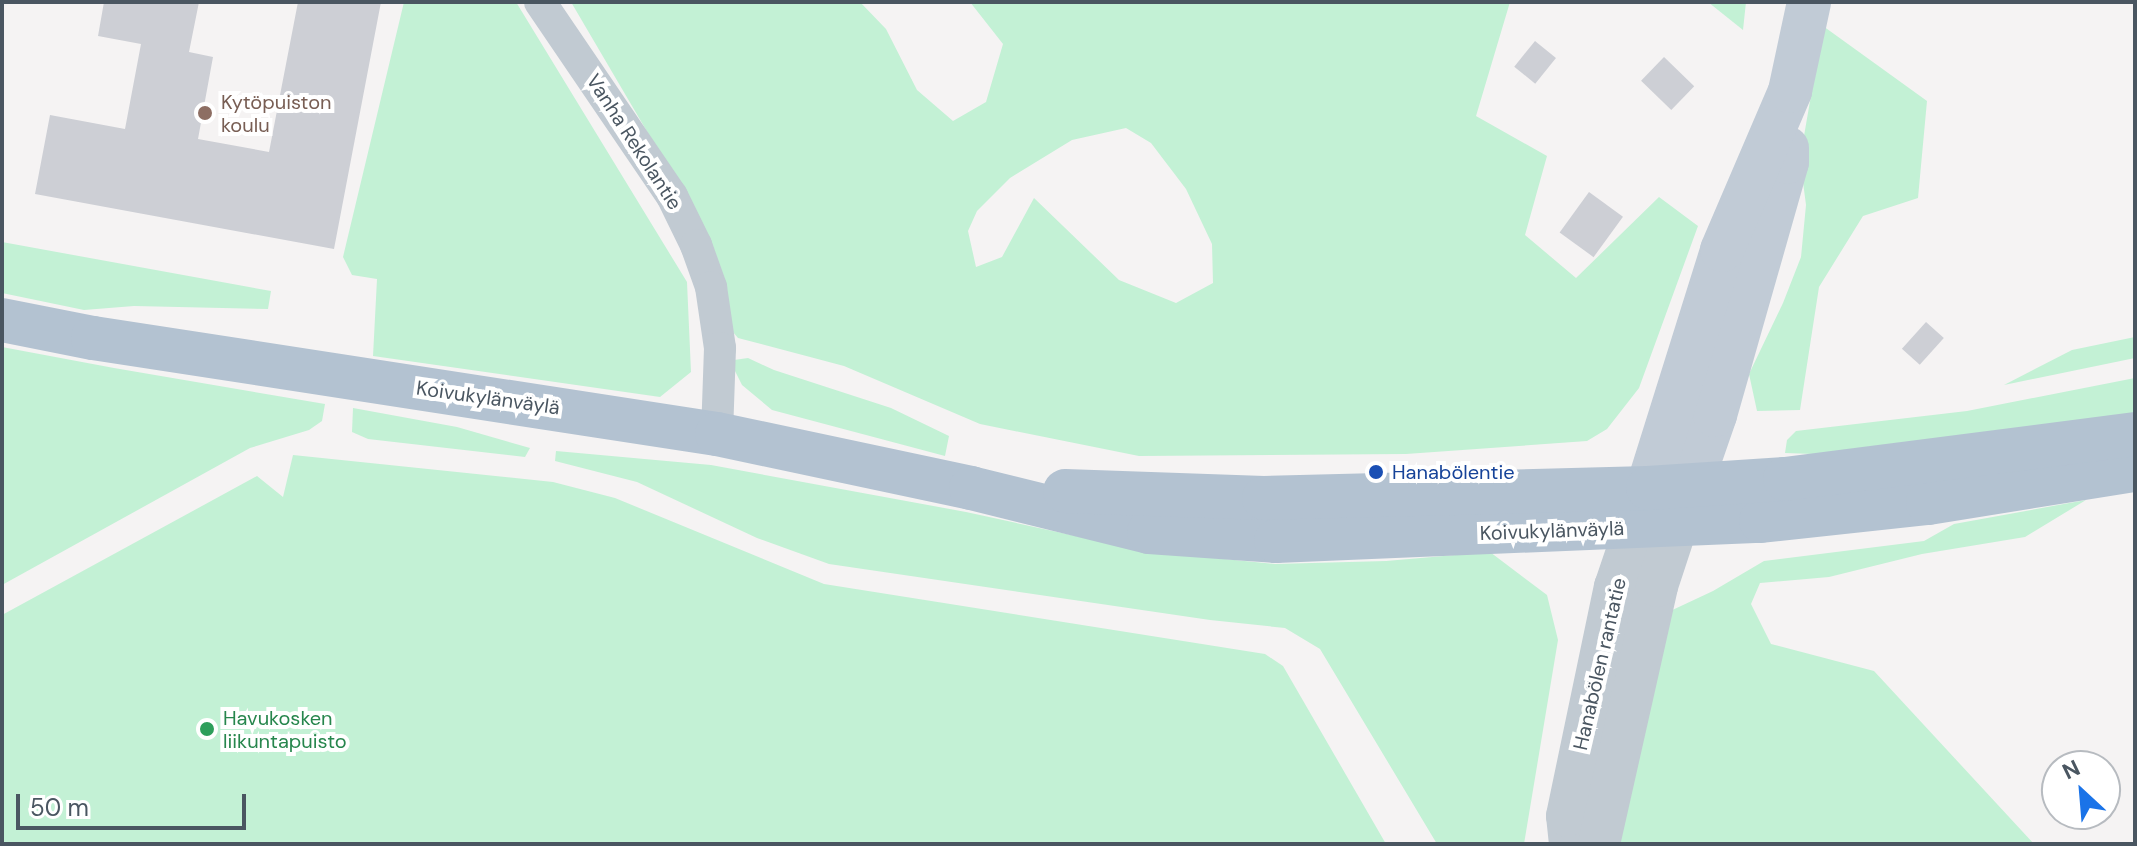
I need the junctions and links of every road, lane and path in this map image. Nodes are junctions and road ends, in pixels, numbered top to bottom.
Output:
1 (540, 2) edge
2 (1809, 2) edge
3 (1790, 91) junction
4 (2, 320) edge
5 (717, 434) junction
6 (2135, 434) edge
7 (2135, 470) edge
8 (1691, 484) junction
9 (1653, 513) junction
10 (1570, 844) edge
11 (1599, 844) edge

1 - 5 street, Vanha Rekolantie
2 - 3 main road
3 - 8 main road
3 - 9 main road
4 - 5 main road, Koivukylänväylä
5 - 9 main road, Koivukylänväylä
6 - 8 main road, Koivukylänväylä
7 - 9 main road, Koivukylänväylä
8 - 9 main road, Koivukylänväylä
9 - 10 street, Hanabölen rantatie
9 - 11 street, Hanabölen rantatie

